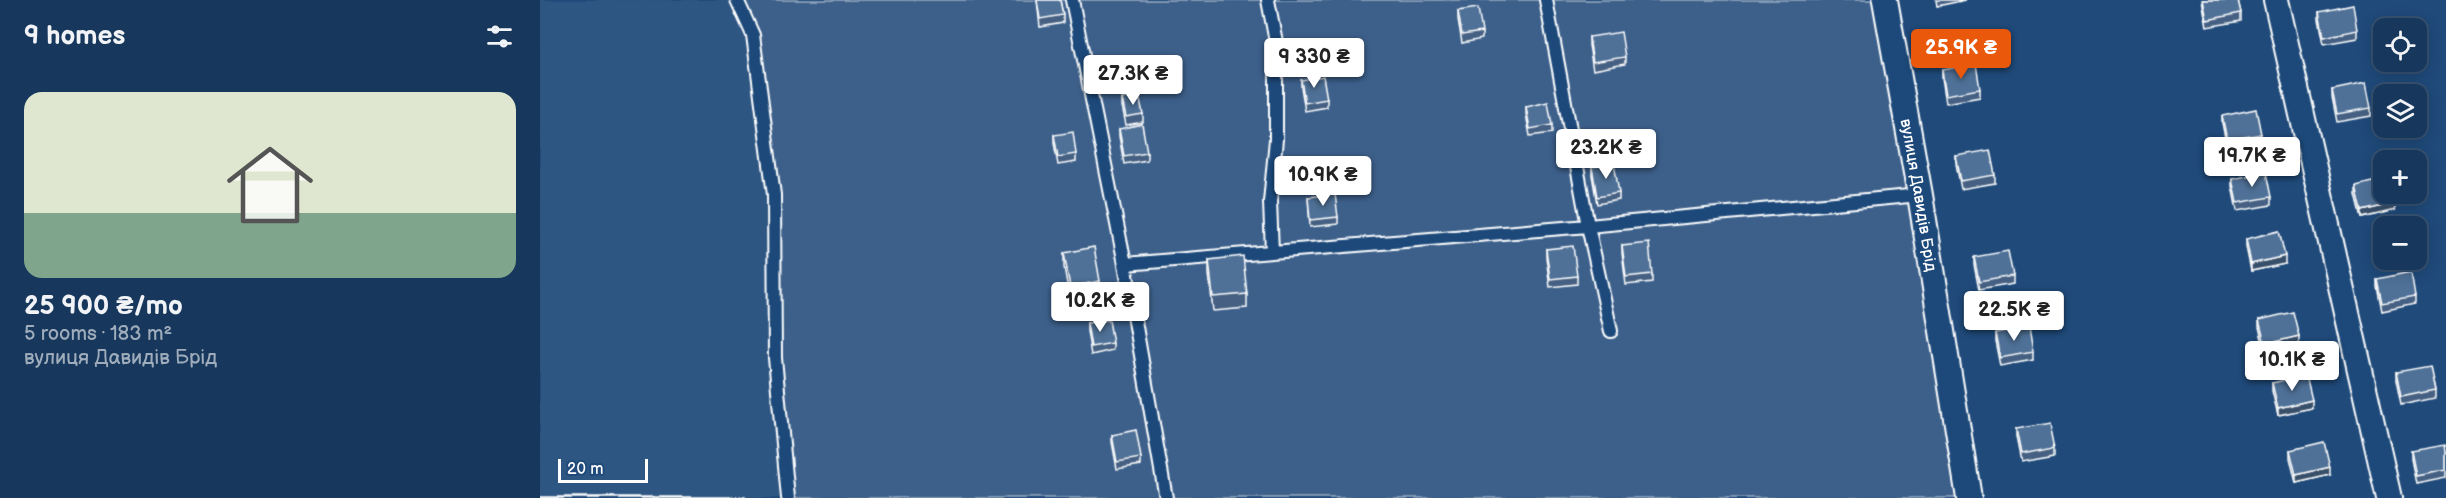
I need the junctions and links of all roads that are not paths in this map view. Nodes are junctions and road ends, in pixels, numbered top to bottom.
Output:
1 (737, 0) edge
2 (1072, 0) edge
3 (1268, 0) edge
4 (1546, 0) edge
5 (1885, 0) edge
6 (2276, 0) edge
7 (1920, 195) junction
8 (1588, 226) junction
9 (1272, 252) junction
10 (1125, 264) junction
11 (1611, 331) dead end
12 (788, 498) edge
13 (1166, 498) edge
14 (1969, 498) edge
15 (2389, 498) edge

1 - 12 lane
2 - 10 lane
3 - 9 lane
4 - 8 lane
5 - 7 street, вулиця Давидів Брід
6 - 15 street
7 - 8 lane
7 - 14 street, вулиця Давидів Брід
8 - 9 lane
8 - 11 lane
9 - 10 lane
10 - 13 lane

